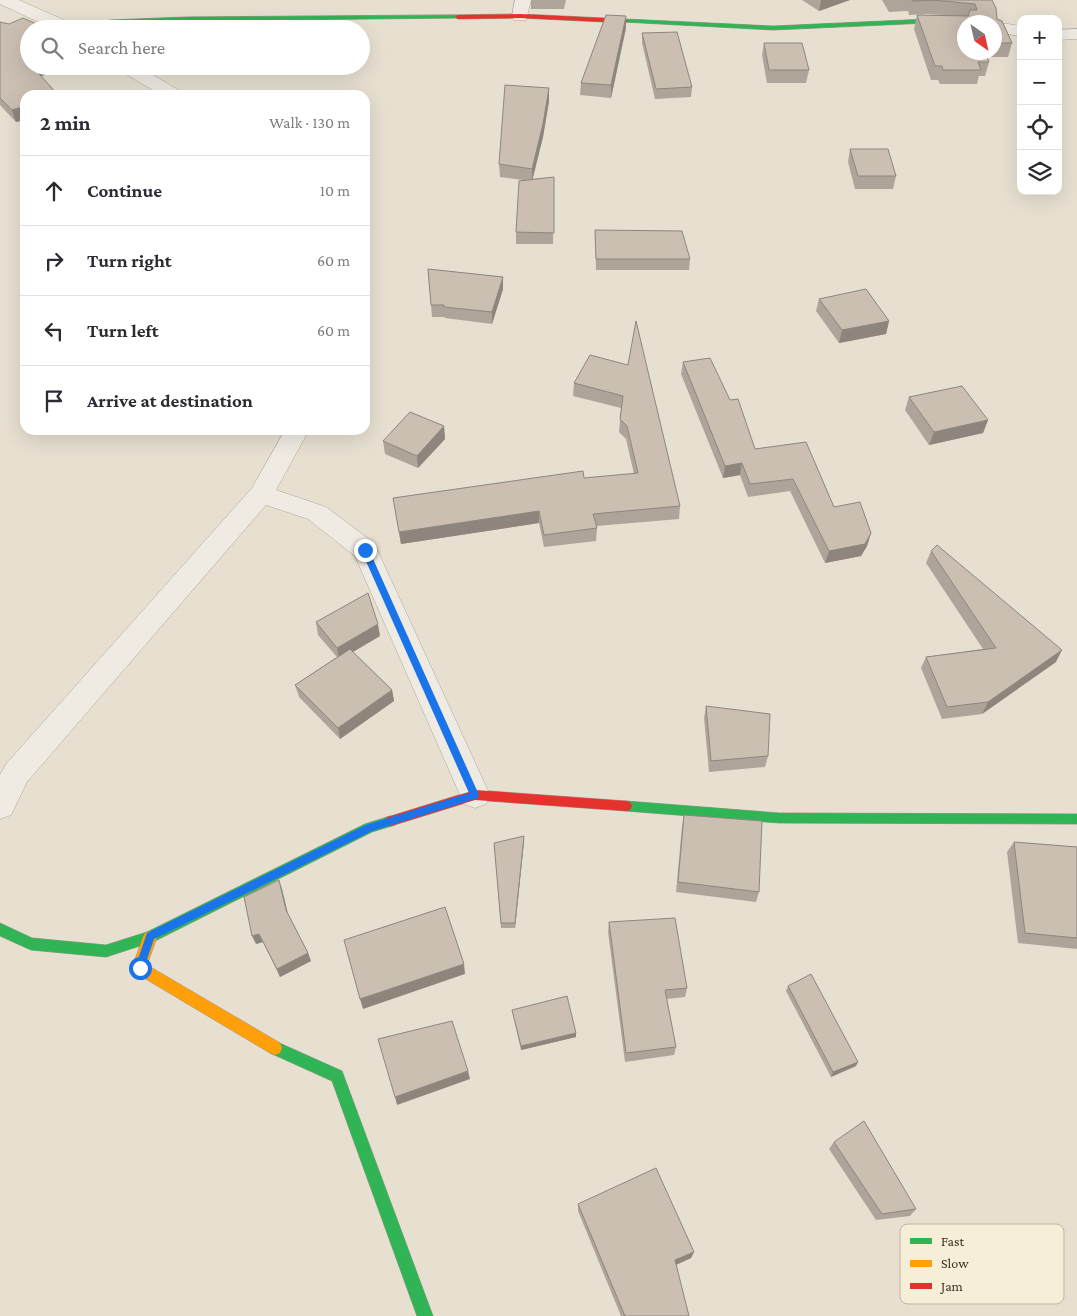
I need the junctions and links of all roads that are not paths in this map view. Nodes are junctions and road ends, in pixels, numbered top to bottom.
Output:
1 (5, 0) edge
2 (521, 8) edge
3 (49, 20) edge
4 (161, 20) edge
5 (957, 22) edge
6 (1002, 28) edge
7 (1017, 30) edge
8 (1077, 34) edge
9 (1062, 35) edge
10 (140, 75) edge
11 (166, 90) edge
12 (294, 435) edge
13 (261, 494) junction
14 (475, 795) junction
15 (0, 806) edge
16 (1077, 819) edge
17 (0, 929) edge
18 (150, 936) junction
19 (425, 1316) edge

1 - 3 street
2 - 4 street
2 - 5 street
6 - 7 street
8 - 9 street
10 - 11 street
12 - 13 street
13 - 14 street
13 - 15 street
14 - 16 street
14 - 18 street
17 - 18 street
18 - 19 street

